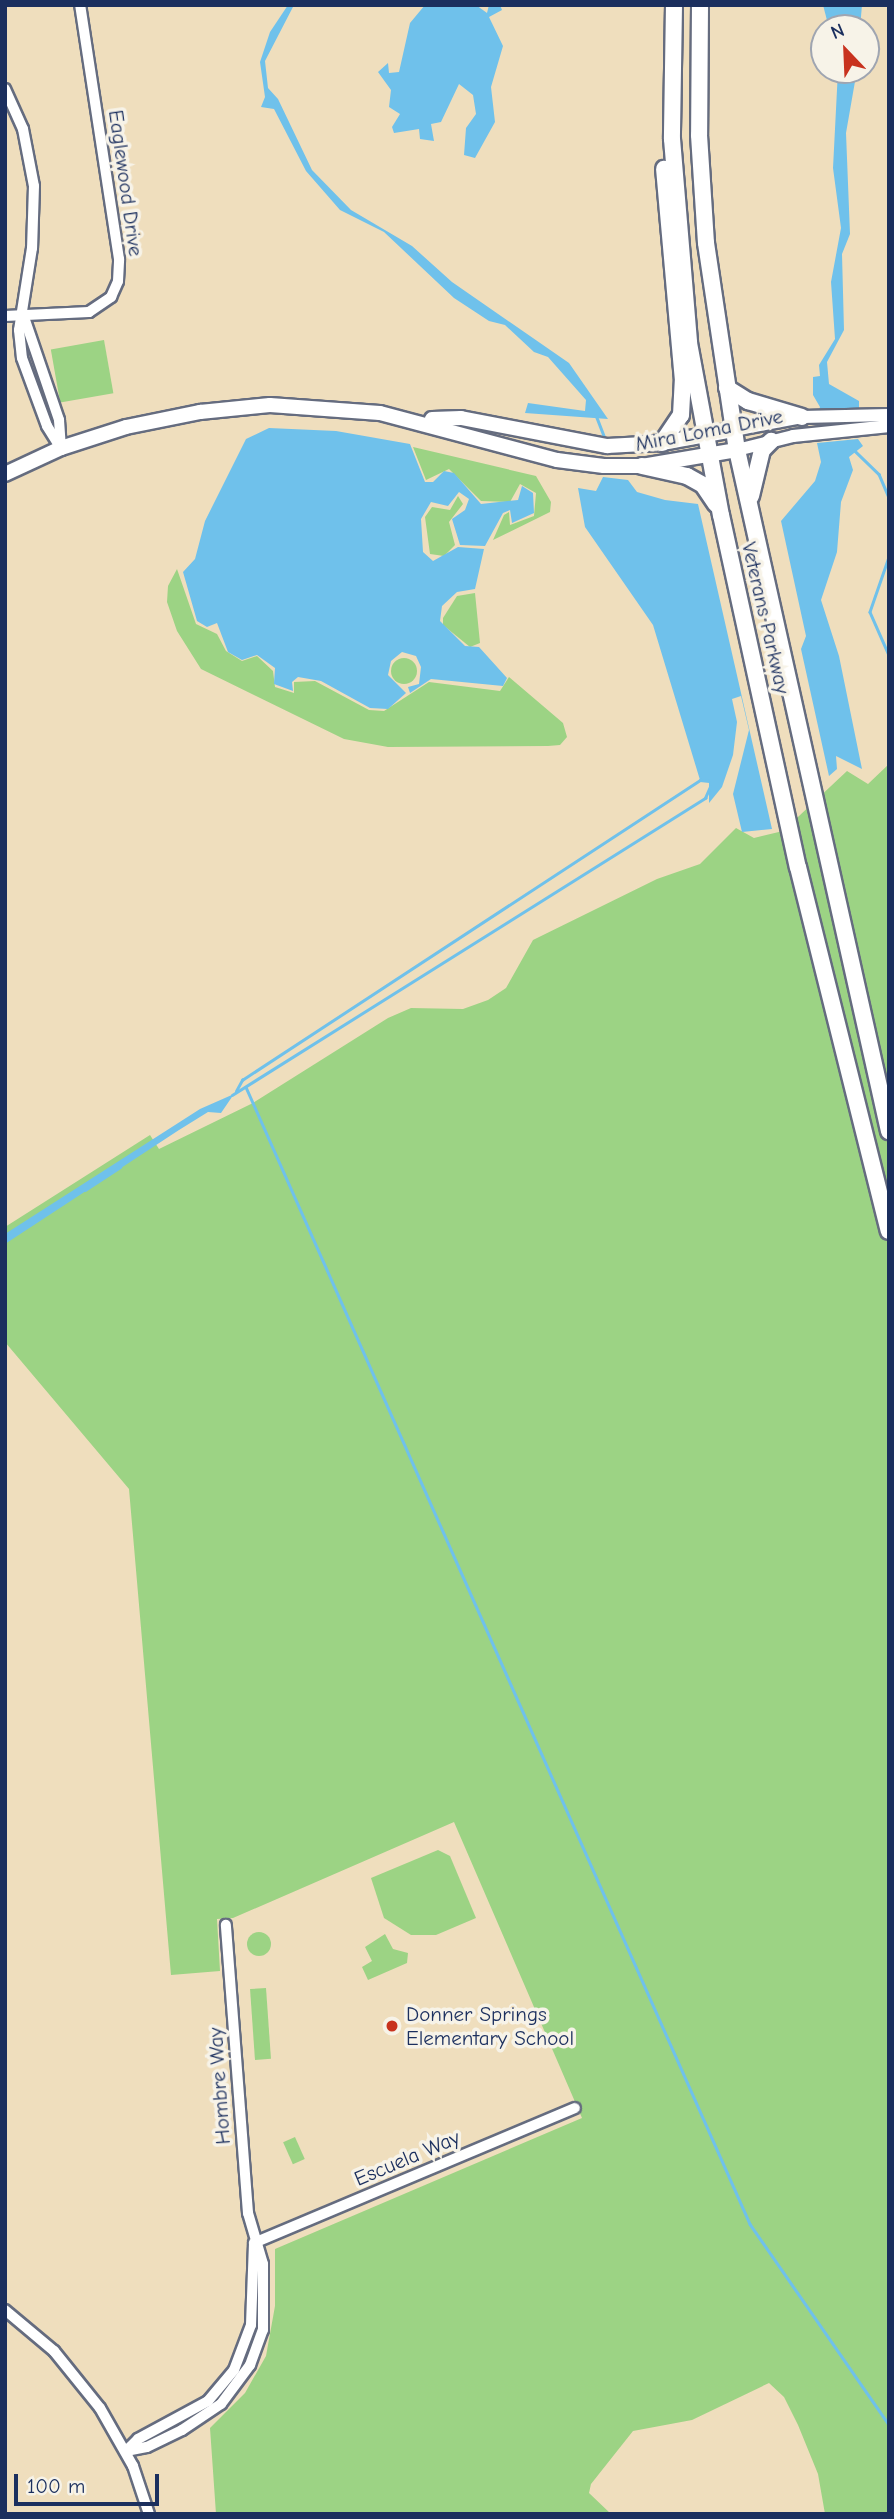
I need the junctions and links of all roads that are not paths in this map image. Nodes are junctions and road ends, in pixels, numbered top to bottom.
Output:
1 (80, 5) edge
2 (674, 5) edge
3 (699, 5) edge
4 (5, 89) edge
5 (672, 136) junction
6 (5, 316) edge
7 (24, 317) junction
8 (727, 388) junction
9 (889, 415) edge
10 (809, 417) junction
11 (416, 420) junction
12 (889, 426) edge
13 (733, 430) junction
14 (706, 434) junction
15 (771, 441) junction
16 (662, 443) junction
17 (61, 448) junction
18 (737, 450) junction
19 (710, 456) junction
20 (642, 466) junction
21 (5, 474) edge
22 (750, 506) junction
23 (721, 515) junction
24 (889, 1131) edge
25 (889, 1231) edge
26 (226, 1925) dead end
27 (575, 2108) dead end
28 (254, 2243) junction
29 (5, 2311) edge
30 (125, 2451) junction
31 (149, 2514) edge

1 - 7 street, Eaglewood Drive
2 - 5 main road, Veterans Parkway
3 - 8 main road, Veterans Parkway
4 - 7 street
5 - 14 main road, Veterans Parkway
5 - 16 main road
6 - 7 street, Eaglewood Drive
7 - 17 street
8 - 10 main road
8 - 13 main road, Veterans Parkway
9 - 10 street, Mira Loma Drive
10 - 13 street, Mira Loma Drive
11 - 16 main road, Mira Loma Drive
11 - 17 main road, Mira Loma Drive
11 - 20 main road, Mira Loma Drive
12 - 15 street, Mira Loma Drive
13 - 14 main road, Mira Loma Drive
13 - 18 main road, Veterans Parkway
14 - 16 main road, Mira Loma Drive
14 - 19 main road, Veterans Parkway
15 - 18 street, Mira Loma Drive
15 - 22 main road
17 - 21 main road, Mira Loma Drive
18 - 19 main road, Mira Loma Drive
18 - 22 main road, Veterans Parkway
19 - 20 main road, Mira Loma Drive
19 - 23 main road, Veterans Parkway
20 - 23 main road
22 - 24 main road, Veterans Parkway
23 - 25 main road, Veterans Parkway
26 - 28 street, Hombre Way
27 - 28 street, Escuela Way
28 - 30 street, Hombre Way
29 - 30 street
30 - 31 street

